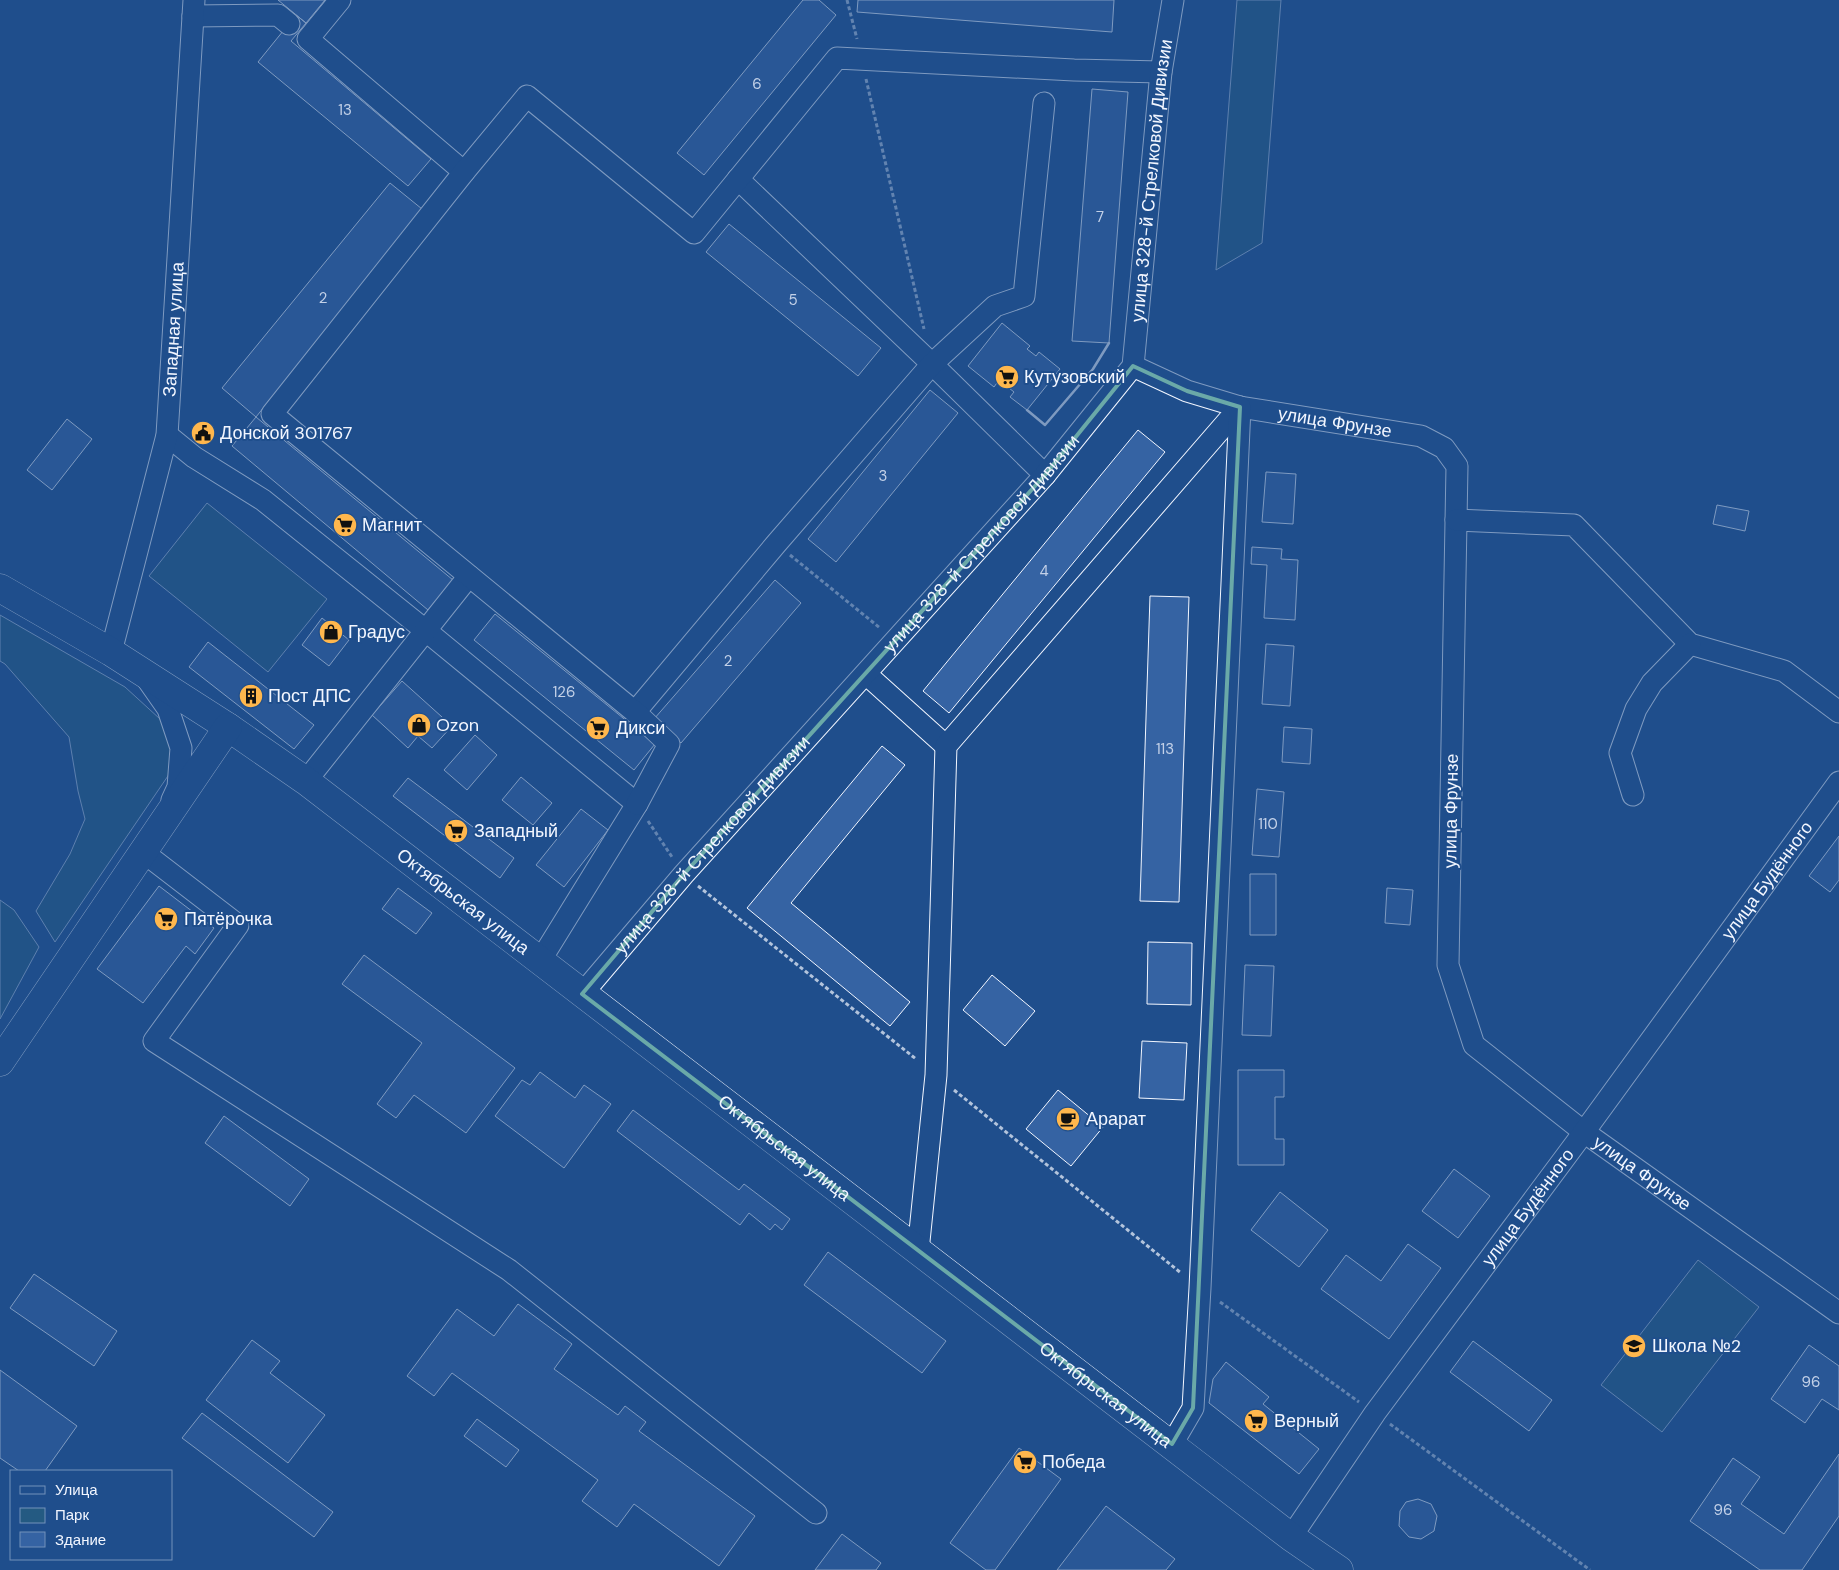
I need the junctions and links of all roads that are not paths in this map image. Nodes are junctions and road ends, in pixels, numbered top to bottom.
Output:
1 (340, 0) edge
2 (1173, 0) edge
3 (194, 8) edge
4 (298, 31) junction
5 (1161, 72) junction
6 (1044, 102) dead end
7 (464, 172) junction
8 (738, 180) junction
9 (932, 364) junction
10 (1133, 366) junction
11 (1240, 407) junction
12 (167, 434) junction
13 (1046, 475) junction
14 (1456, 520) junction
15 (469, 576) junction
16 (0, 588) edge
17 (426, 630) junction
18 (1690, 644) junction
19 (111, 652) junction
20 (140, 671) junction
21 (866, 674) junction
22 (635, 712) junction
23 (1839, 712) edge
24 (228, 727) junction
25 (946, 746) junction
26 (306, 781) junction
27 (1839, 782) edge
28 (1633, 794) dead end
29 (636, 804) junction
30 (150, 842) junction
31 (540, 961) junction
32 (582, 994) junction
33 (0, 1062) edge
34 (1584, 1132) junction
35 (918, 1251) junction
36 (1839, 1313) edge
37 (1172, 1444) junction
38 (816, 1513) dead end
39 (1291, 1537) junction
40 (1339, 1570) edge

1 - 4 street
2 - 5 street, улица 328-й Стрелковой Дивизии
3 - 4 street
3 - 12 street, Западная улица
4 - 7 street
5 - 8 street
5 - 10 street, улица 328-й Стрелковой Дивизии
6 - 9 street
7 - 8 street
7 - 15 street
8 - 9 street
9 - 13 street
9 - 22 street
10 - 11 street, улица Фрунзе
10 - 13 street, улица 328-й Стрелковой Дивизии
11 - 14 street, улица Фрунзе
11 - 25 street
11 - 37 street
12 - 17 street
12 - 19 street, Западная улица
13 - 21 street, улица 328-й Стрелковой Дивизии
14 - 18 street
14 - 34 street, улица Фрунзе
15 - 17 street
15 - 22 street
16 - 19 main road, Октябрьская улица
17 - 26 street
17 - 29 street
18 - 23 street
18 - 28 street
19 - 20 main road, Октябрьская улица
20 - 24 main road, Октябрьская улица
20 - 30 street
21 - 25 street
21 - 32 street, улица 328-й Стрелковой Дивизии
22 - 29 street
24 - 26 main road, Октябрьская улица
24 - 30 main road
25 - 35 street
26 - 31 main road, Октябрьская улица
27 - 34 street, улица Будённого
29 - 31 street
30 - 33 main road
30 - 38 street
31 - 32 main road, Октябрьская улица
32 - 35 main road, Октябрьская улица
34 - 36 street, улица Фрунзе
34 - 39 street, улица Будённого
35 - 37 main road, Октябрьская улица
37 - 39 main road, Октябрьская улица
39 - 40 main road, Октябрьская улица

